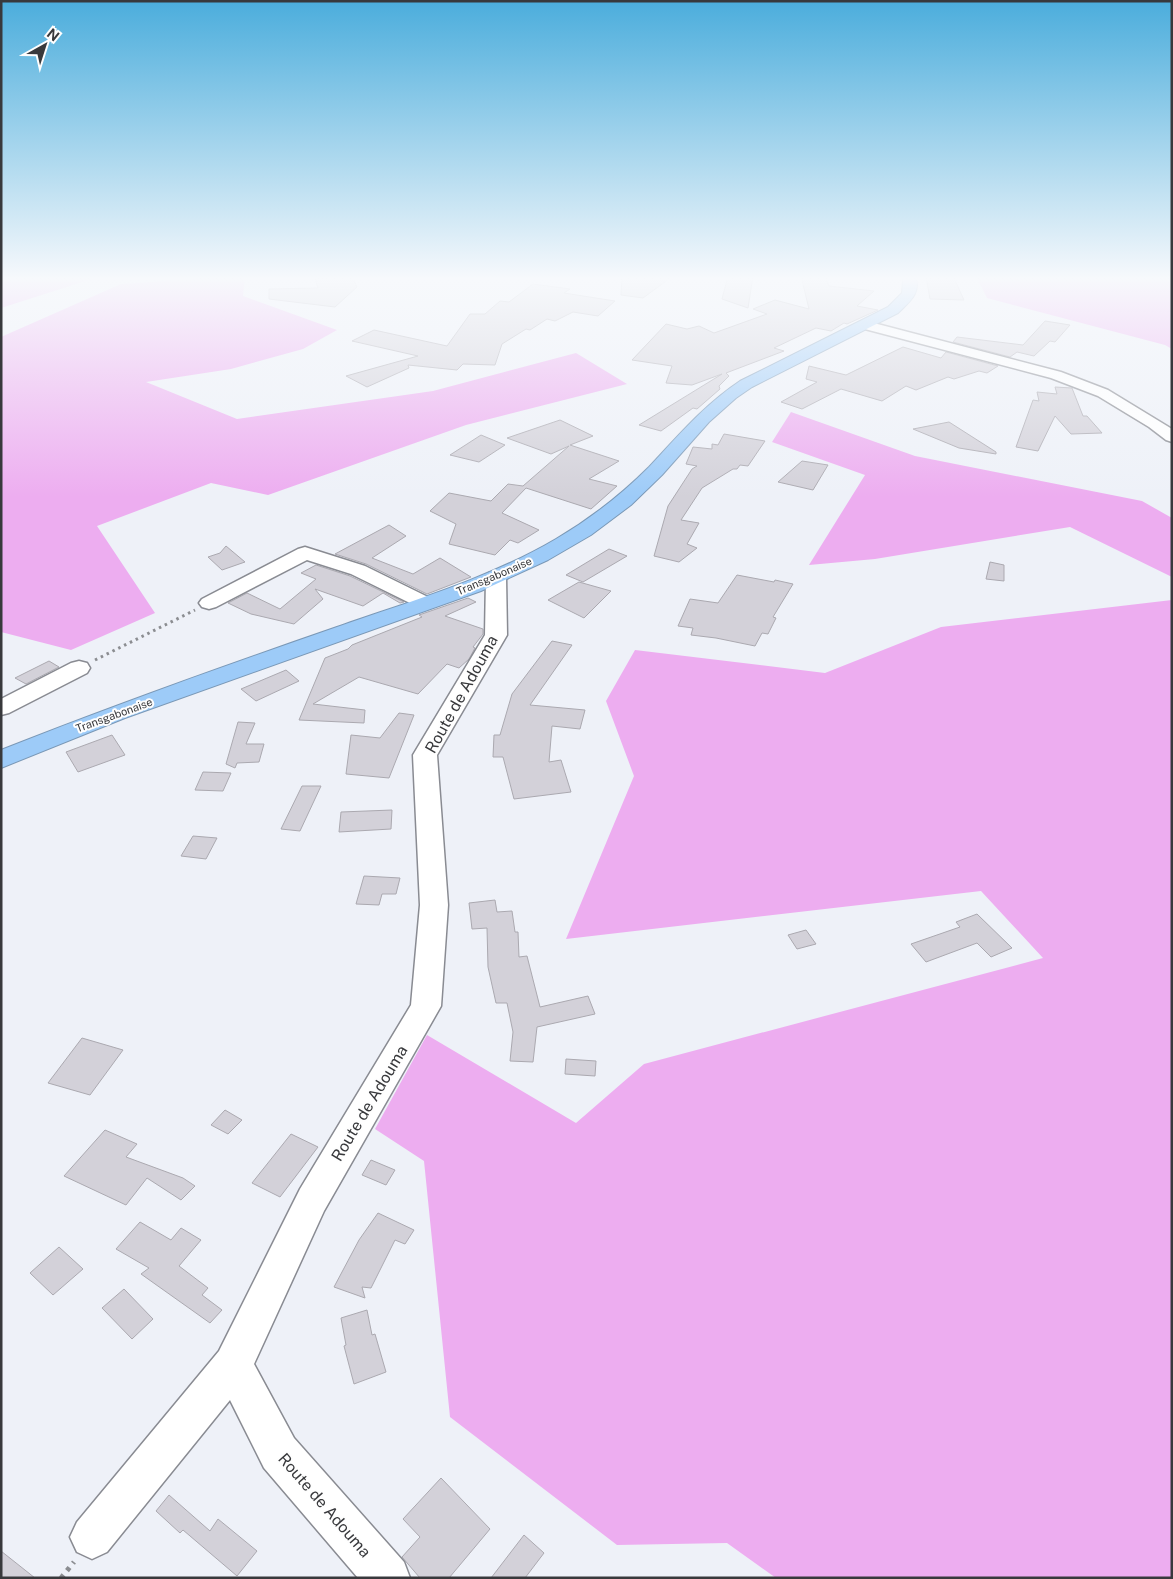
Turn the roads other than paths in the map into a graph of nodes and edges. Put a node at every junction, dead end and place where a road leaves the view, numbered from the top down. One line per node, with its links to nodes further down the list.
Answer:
1 (816, 350): 4 (highway, Transgabonaise)
2 (960, 350): 3 (street)
3 (1172, 437)
4 (496, 577): 6 (highway, Transgabonaise); 10 (street, Route de Adouma)
5 (208, 604): 6 (street)
6 (425, 604): 9 (highway, Transgabonaise)
7 (79, 668): 8 (street)
8 (1, 708)
9 (1, 760)
10 (233, 1365): 11 (street); 12 (street, Route de Adouma)
11 (92, 1537)
12 (388, 1578)

